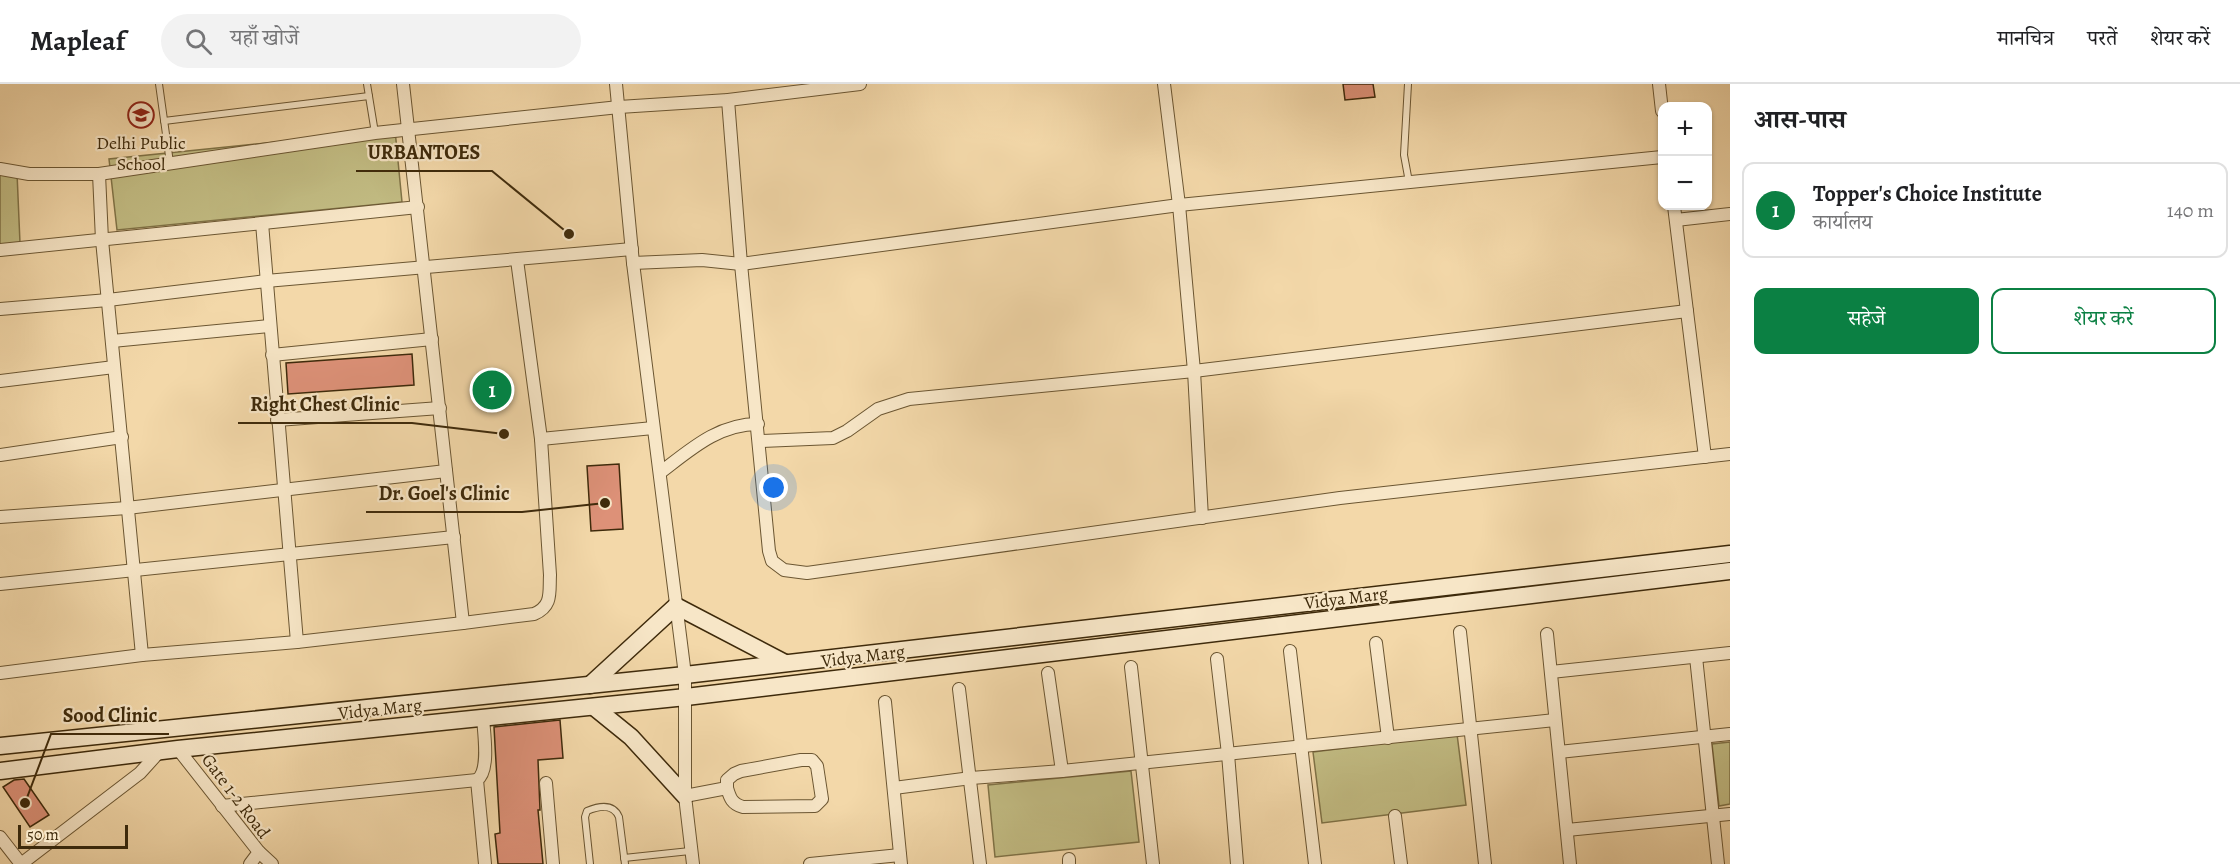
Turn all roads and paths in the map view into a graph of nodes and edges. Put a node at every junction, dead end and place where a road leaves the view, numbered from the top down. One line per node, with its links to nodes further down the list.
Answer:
1 (160, 84): 13 (lane)
2 (368, 84): 9 (lane)
3 (402, 84): 14 (street)
4 (616, 84): 12 (street)
5 (860, 84): 10 (street)
6 (1164, 84): 21 (street)
7 (1408, 84): 20 (lane)
8 (1659, 84): 11 (street)
9 (369, 96): 13 (lane); 15 (lane)
10 (728, 100): 12 (street); 32 (street)
11 (1661, 102)
12 (619, 107): 14 (street); 28 (street)
13 (164, 121): 17 (lane)
14 (408, 129): 15 (street); 22 (street)
15 (375, 133): 17 (street)
16 (1658, 158): 20 (street)
17 (170, 163): 19 (street)
18 (0, 170): 19 (street)
19 (99, 174): 27 (street)
20 (1409, 182): 21 (street)
21 (1179, 205): 32 (street); 43 (street)
22 (418, 207): 26 (street); 33 (street)
23 (1675, 210): 25 (street)
24 (1730, 214): 25 (street)
25 (1676, 220): 37 (street)
26 (262, 223): 27 (street); 34 (street)
27 (102, 240): 29 (street); 35 (street)
28 (632, 249): 30 (street); 31 (street)
29 (0, 250)
30 (517, 260): 33 (street); 50 (street)
31 (633, 263): 32 (street); 48 (street)
32 (741, 264): 47 (street)
33 (424, 269): 34 (street); 39 (street)
34 (266, 281): 35 (street); 38 (street)
35 (108, 300): 36 (street); 40 (street)
36 (0, 309)
37 (1687, 311): 43 (street); 54 (street)
38 (269, 326): 40 (street); 41 (street)
39 (432, 339): 41 (street); 45 (street)
40 (112, 340): 42 (street)
41 (272, 355): 46 (street)
42 (114, 367): 44 (street); 49 (street)
43 (1194, 371): 51 (street); 60 (street)
44 (0, 381)
45 (440, 408): 46 (street); 55 (street)
46 (277, 420): 57 (street)
47 (758, 424): 51 (street); 56 (street)
48 (653, 428): 50 (street); 56 (street)
49 (122, 438): 53 (street); 58 (street)
50 (541, 439): 68 (street)
51 (760, 441): 60 (street)
52 (1730, 454): 54 (street)
53 (0, 455)
54 (1705, 457): 60 (street)
55 (446, 471): 57 (street); 61 (street)
56 (661, 472): 67 (street)
57 (285, 489): 58 (street); 63 (street)
58 (127, 508): 59 (street); 64 (street)
59 (0, 517)
60 (1202, 518)
61 (454, 537): 63 (street); 68 (street)
62 (1730, 554): 78 (main road, Vidya Marg)
63 (290, 555): 64 (street); 71 (street)
64 (135, 570): 66 (street); 75 (street)
65 (1730, 571): 86 (main road, Vidya Marg)
66 (0, 584)
67 (676, 606): 78 (main road); 83 (street); 84 (main road)
68 (463, 623): 71 (street)
69 (1460, 632): 91 (street)
70 (1546, 634): 81 (street)
71 (297, 642): 75 (street)
72 (1376, 643): 94 (street)
73 (1290, 651): 96 (street)
74 (1730, 653): 76 (street)
75 (142, 655): 82 (street)
76 (1696, 657): 81 (street); 93 (street)
77 (1217, 659): 100 (street)
78 (785, 663): 83 (main road, Vidya Marg)
79 (1131, 667): 101 (street)
80 (1048, 672): 103 (street)
81 (1551, 672): 90 (street)
82 (0, 673)
83 (685, 675): 84 (main road, Vidya Marg); 86 (street)
84 (590, 685): 95 (main road, Vidya Marg)
85 (959, 689): 104 (street)
86 (686, 698): 88 (main road, Vidya Marg); 109 (street)
87 (885, 702): 108 (street)
88 (594, 707): 89 (main road, Vidya Marg); 109 (main road)
89 (483, 718): 97 (main road, Vidya Marg); 105 (street)
90 (1555, 720): 91 (street); 99 (street)
91 (1471, 729): 94 (street); 133 (street)
92 (1730, 734): 93 (street)
93 (1705, 737): 99 (street); 113 (street)
94 (1388, 738): 96 (street)
95 (0, 746)
96 (1302, 746): 100 (street); 131 (street)
97 (178, 749): 98 (main road, Vidya Marg); 110 (street, Gate 1-2 Road)
98 (159, 752): 102 (main road, Vidya Marg); 120 (street)
99 (1558, 752): 114 (street)
100 (1228, 754): 101 (street); 130 (street)
101 (1142, 763): 103 (street); 129 (street)
102 (0, 771)
103 (1062, 771): 104 (street)
104 (970, 778): 108 (street); 128 (street)
105 (477, 780): 110 (street); 123 (street)
106 (546, 783): 124 (street)
107 (727, 788): 107 (street); 109 (street)
108 (894, 788): 118 (street)
109 (685, 796): 116 (street)
110 (222, 806): 117 (street, Gate 1-2 Road)
111 (1730, 814): 113 (street)
112 (1395, 816): 132 (street)
113 (1712, 816): 114 (street); 135 (street)
114 (1567, 830): 134 (street)
115 (0, 837): 120 (street)
116 (690, 851): 119 (lane); 126 (street)
117 (259, 852): 121 (street, Gate 1-2 Road); 122 (street)
118 (901, 860): 127 (street)
119 (624, 861): 125 (lane)
120 (21, 864)
121 (250, 864)
122 (272, 864)
123 (481, 864)
124 (553, 864)
125 (590, 864)
126 (693, 864)
127 (810, 864)
128 (980, 864)
129 (1153, 864)
130 (1237, 864)
131 (1315, 864)
132 (1401, 864)
133 (1485, 864)
134 (1570, 864)
135 (1718, 864)

